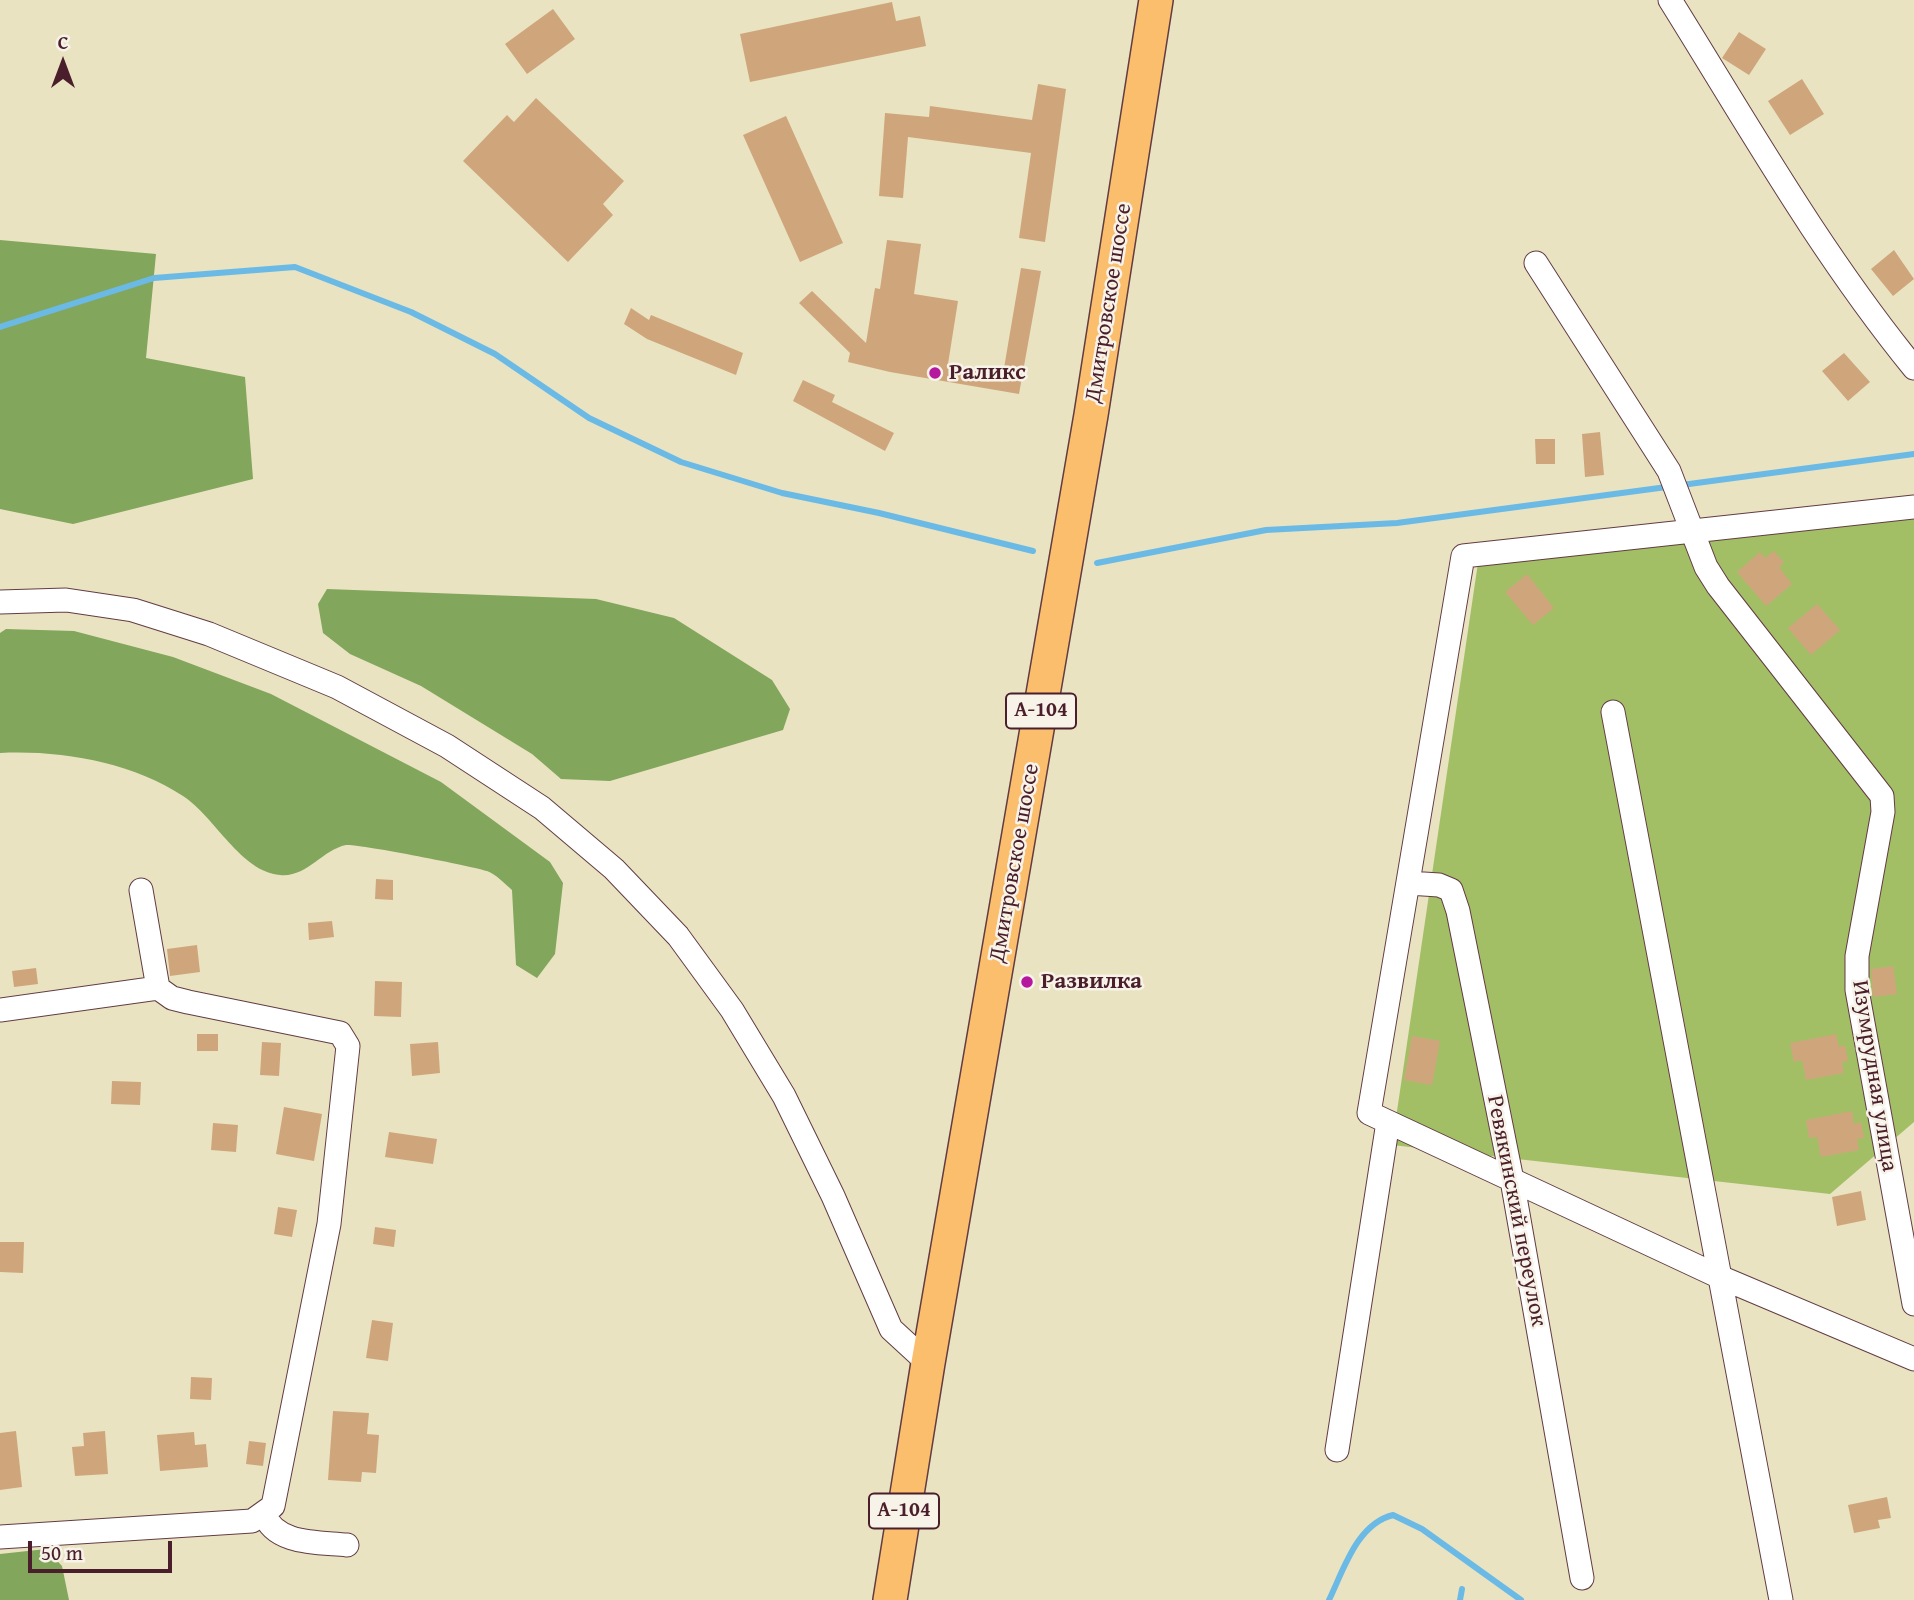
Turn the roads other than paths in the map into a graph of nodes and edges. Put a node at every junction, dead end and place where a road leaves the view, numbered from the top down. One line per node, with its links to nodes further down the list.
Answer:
1 (1156, 0): 18 (highway, Дмитровское шоссе / А-104)
2 (1670, 0): 4 (street)
3 (1536, 263): 6 (street, Изумрудная улица)
4 (1914, 368)
5 (1914, 507): 6 (street)
6 (1694, 532): 9 (street); 16 (street, Изумрудная улица)
7 (0, 602): 18 (street)
8 (1614, 712): 15 (street)
9 (1408, 883): 13 (street); 14 (street, Ревякинский переулок)
10 (141, 890): 11 (street)
11 (158, 988): 12 (street); 20 (street)
12 (0, 1010)
13 (1379, 1118): 14 (street); 19 (street)
14 (1512, 1180): 15 (street); 23 (street, Ревякинский переулок)
15 (1720, 1277): 17 (street); 25 (street)
16 (1914, 1304)
17 (1914, 1359)
18 (928, 1363): 24 (highway, Дмитровское шоссе / А-104)
19 (1337, 1450)
20 (264, 1513): 21 (street); 22 (street)
21 (0, 1537)
22 (347, 1545)
23 (1582, 1578)
24 (890, 1600)
25 (1781, 1600)

